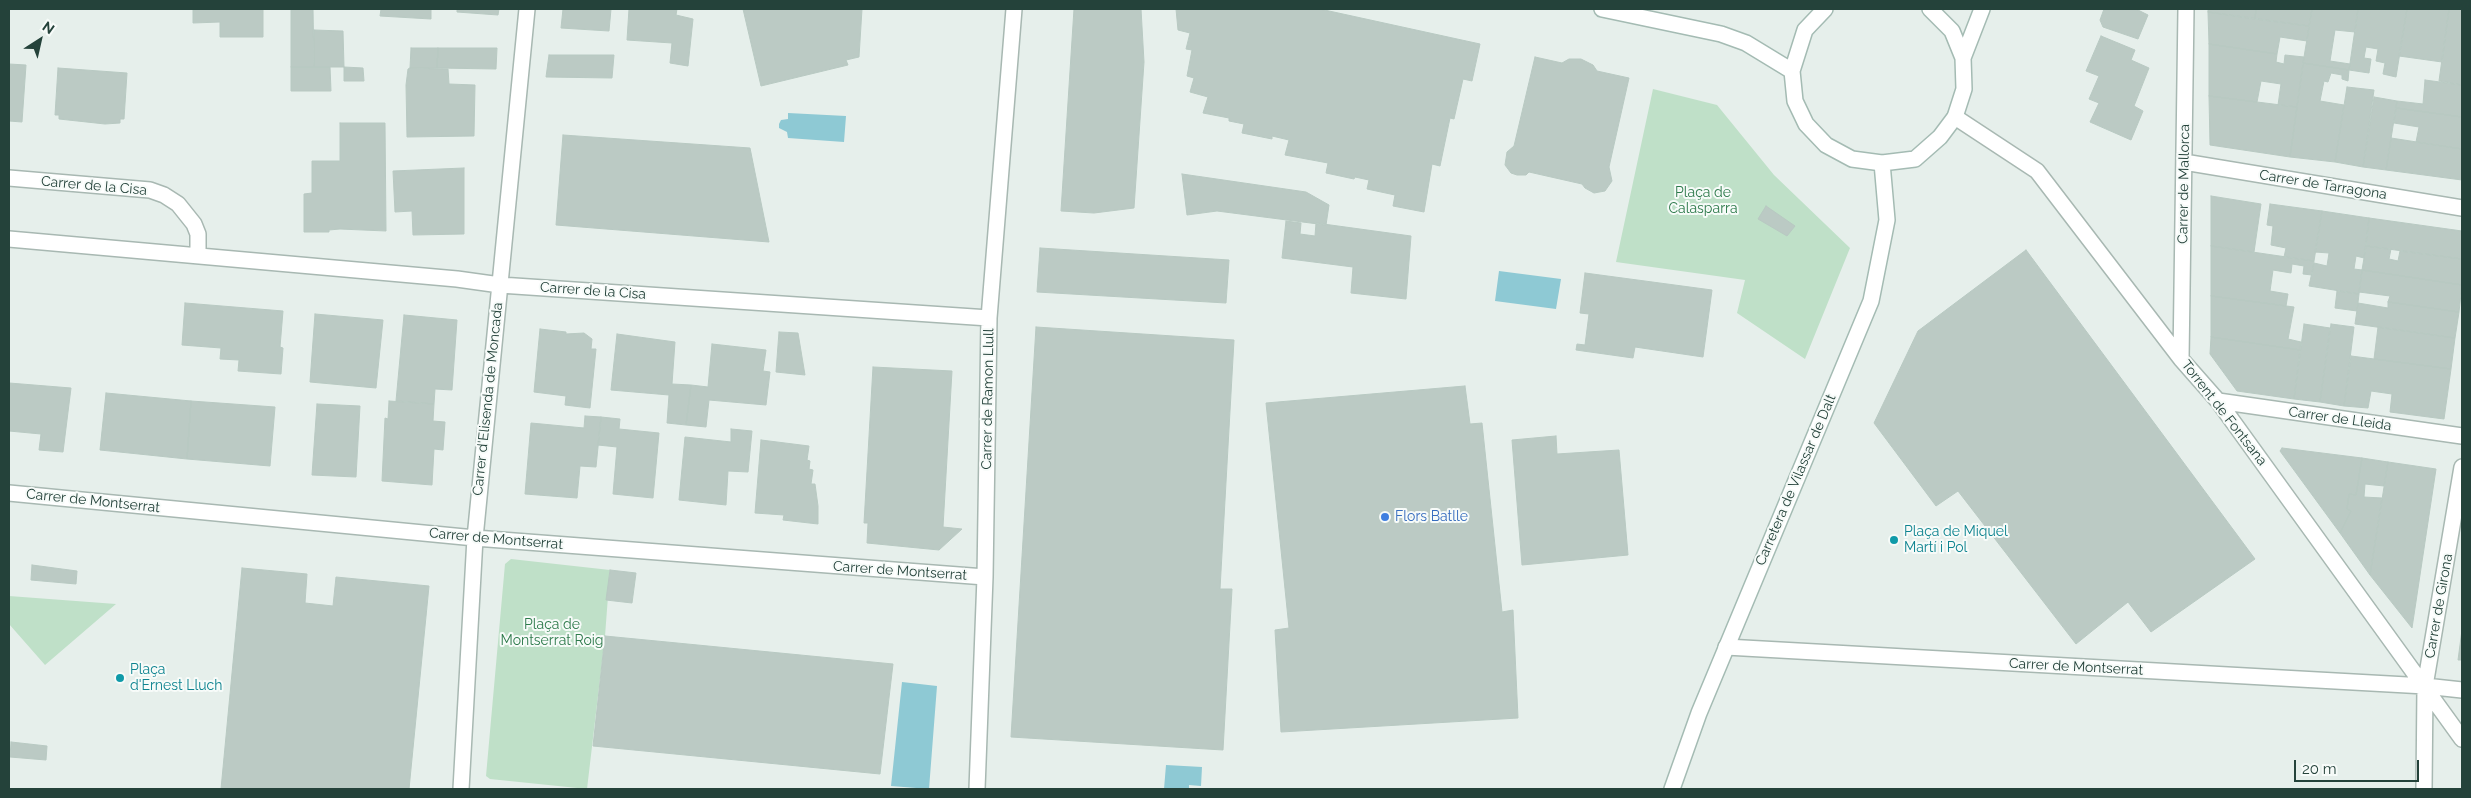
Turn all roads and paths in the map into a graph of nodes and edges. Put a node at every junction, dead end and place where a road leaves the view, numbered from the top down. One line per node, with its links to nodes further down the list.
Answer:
1 (527, 9): 17 (street, Carrer d'Elisenda de Moncada)
2 (1014, 9): 18 (street, Carrer de Ramon Llull)
3 (1602, 9): 9 (street)
4 (1825, 9): 9 (street)
5 (1931, 9): 8 (street)
6 (1982, 9): 8 (street)
7 (2186, 9): 11 (street, Carrer de Mallorca)
8 (1963, 58): 10 (street)
9 (1792, 72): 12 (street)
10 (1955, 117): 12 (street); 19 (street, Torrent de Fontsana)
11 (2184, 162): 14 (street, Carrer de Tarragona); 19 (street, Carrer de Mallorca)
12 (1882, 163): 26 (street, Carretera de Vilassar de Dalt)
13 (9, 178): 16 (street, Carrer de la Cisa)
14 (2462, 208)
15 (9, 239): 16 (street, Carrer de la Cisa)
16 (198, 256): 17 (street, Carrer de la Cisa)
17 (500, 285): 18 (street, Carrer de la Cisa); 24 (street, Carrer d'Elisenda de Moncada)
18 (989, 318): 25 (street, Carrer de Ramon Llull)
19 (2181, 358): 20 (street, Torrent de Fontsana)
20 (2218, 401): 21 (street, Carrer de Lleida); 27 (street, Torrent de Fontsana)
21 (2462, 436)
22 (2462, 467): 27 (street, Carrer de Girona)
23 (9, 493): 24 (street, Carrer de Montserrat)
24 (475, 538): 25 (street, Carrer de Montserrat); 30 (street, Carrer d'Elisenda de Moncada)
25 (985, 577): 31 (street, Carrer de Ramon Llull)
26 (1726, 647): 27 (street, Carrer de Montserrat); 32 (street, Carretera de Vilassar de Dalt)
27 (2425, 686): 28 (street, Carrer de Montserrat); 29 (street, Torrent de Fontsana); 33 (street, Carrer de Girona)
28 (2462, 690)
29 (2462, 739)
30 (461, 789)
31 (977, 789)
32 (1672, 789)
33 (2424, 789)

